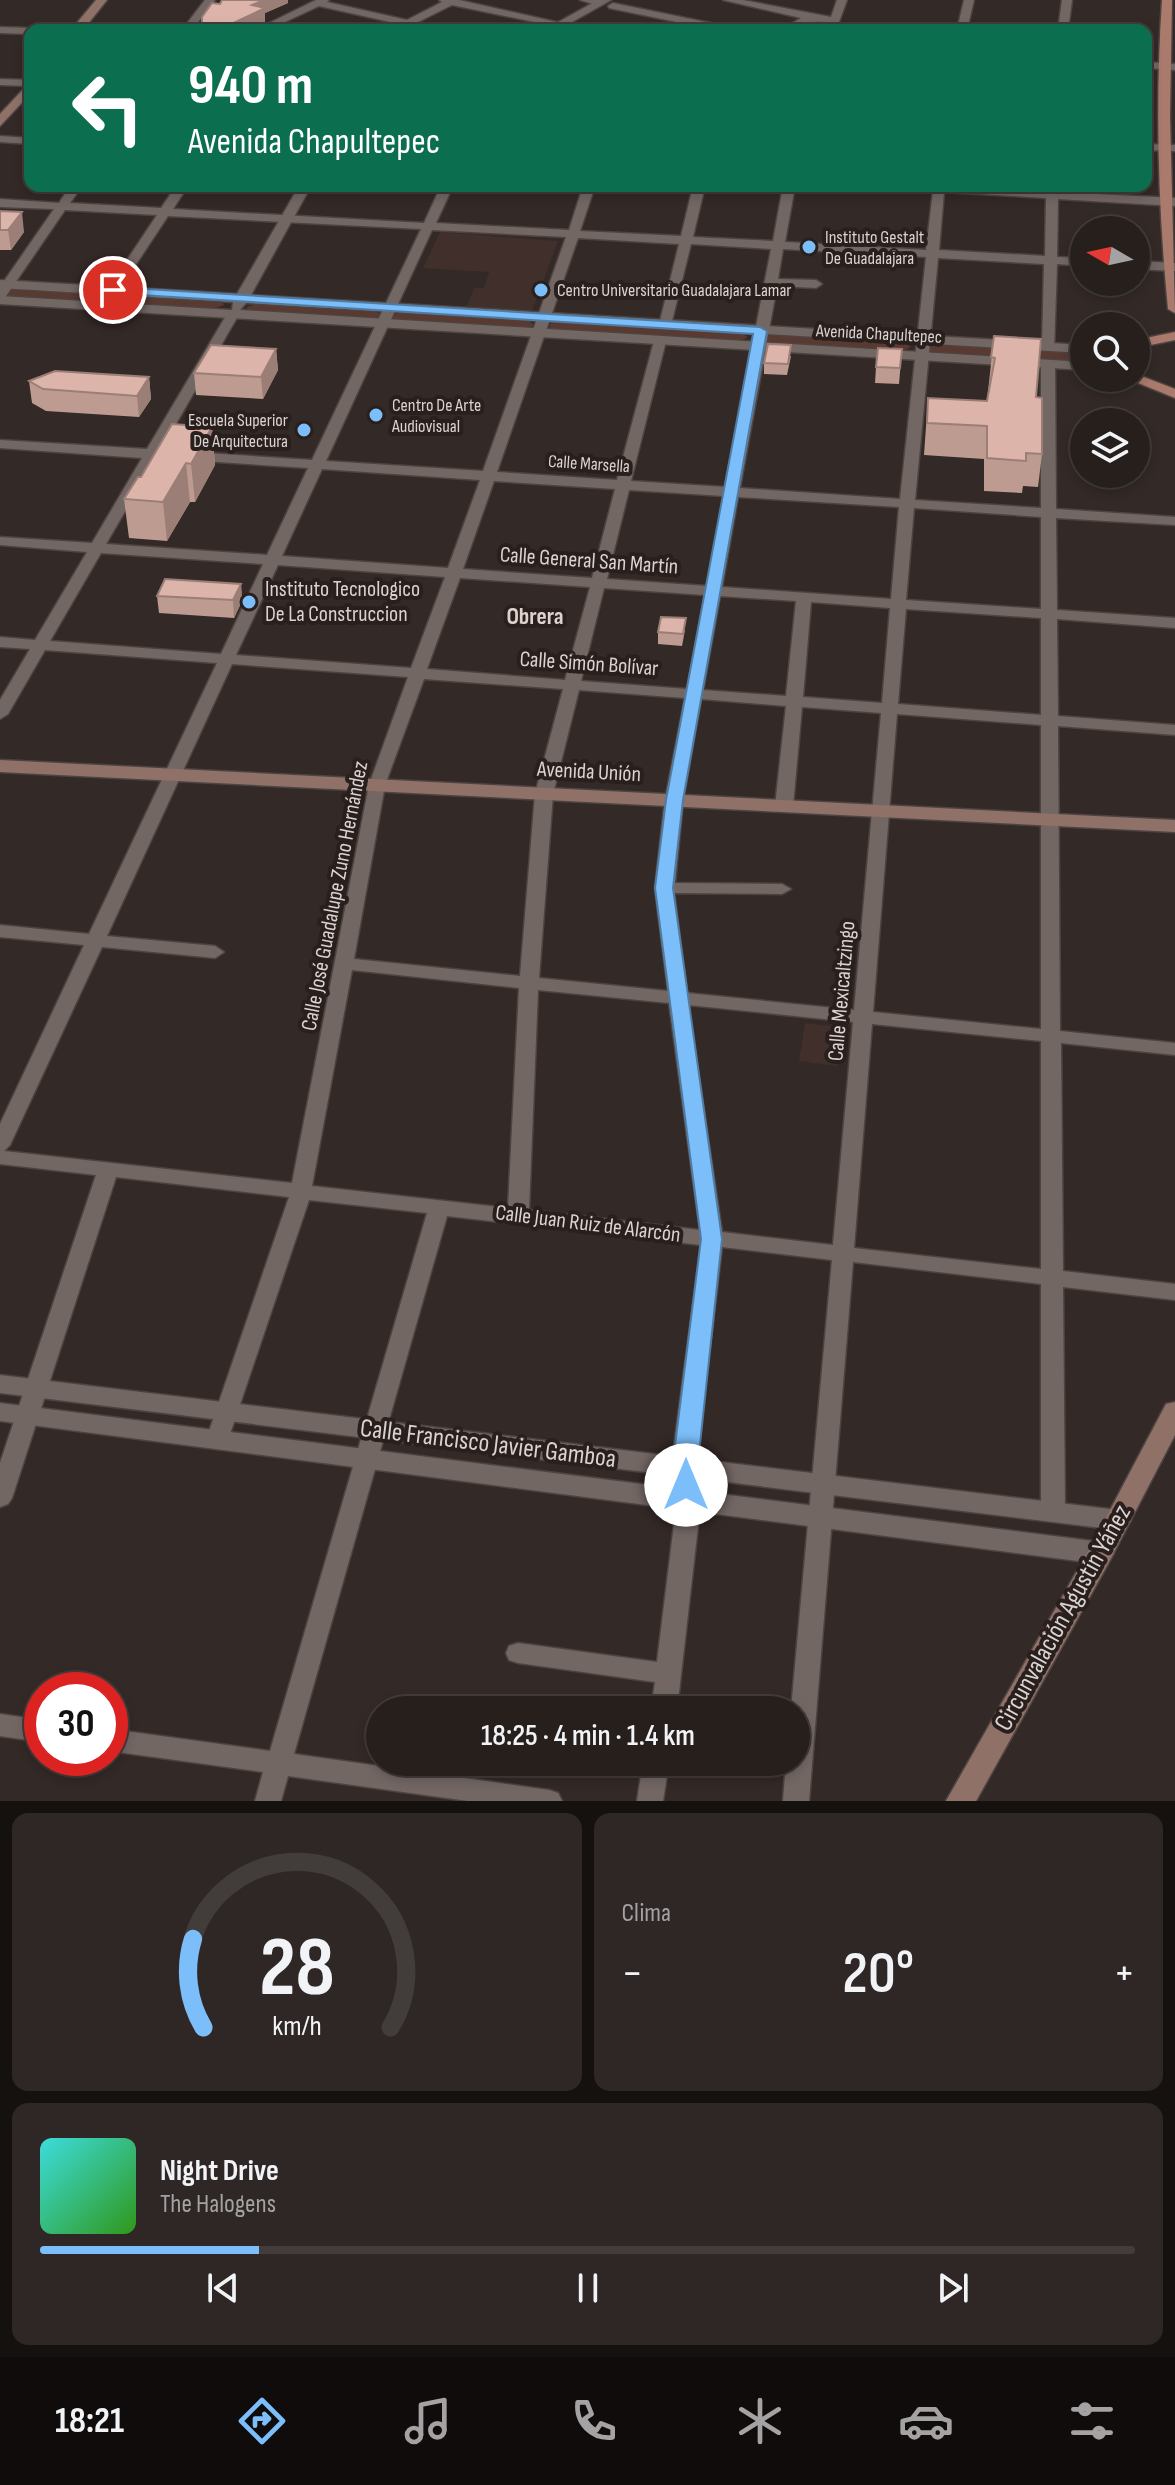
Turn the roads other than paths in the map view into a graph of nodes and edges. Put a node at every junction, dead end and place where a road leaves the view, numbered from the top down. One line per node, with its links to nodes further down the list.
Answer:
1 (102, 0): 13 (main road)
2 (210, 0): 14 (street)
3 (585, 0): 11 (street)
4 (728, 0): 12 (street)
5 (842, 0): 23 (street)
6 (969, 0): 24 (street)
7 (1067, 0): 25 (street)
8 (1167, 0): 28 (main road)
9 (455, 1): 17 (street); 18 (street)
10 (321, 2): 15 (street); 16 (street)
11 (611, 2): 19 (street); 20 (street)
12 (810, 17): 21 (street); 22 (street)
13 (82, 24)
14 (192, 24)
15 (274, 24)
16 (403, 24)
17 (414, 24)
18 (547, 24)
19 (570, 24)
20 (704, 24)
21 (797, 24)
22 (827, 24)
23 (833, 24)
24 (963, 24)
25 (1064, 24)
26 (0, 30): 27 (street)
27 (24, 31)
28 (1169, 67): 35 (main road)
29 (0, 82): 30 (street)
30 (24, 84)
31 (24, 92): 32 (main road)
32 (0, 122)
33 (0, 139): 34 (street)
34 (24, 141)
35 (1170, 148): 46 (main road)
36 (72, 192): 48 (street)
37 (178, 192): 49 (street)
38 (302, 192): 50 (street)
39 (444, 192): 51 (street)
40 (587, 192): 52 (street, Calle José Guadalupe Zuno Hernández)
41 (698, 192): 53 (street)
42 (788, 192): 54 (street)
43 (939, 192): 55 (street, Calle Mexicaltzingo)
44 (1052, 192): 56 (street)
45 (1072, 192): 46 (street)
46 (1171, 202): 59 (main road)
47 (0, 203): 48 (street)
48 (62, 206): 49 (street); 63 (street)
49 (164, 212): 50 (street); 62 (street)
50 (287, 218): 51 (street); 64 (street)
51 (429, 226): 52 (street); 67 (street)
52 (573, 234): 53 (street); 68 (street, Calle José Guadalupe Zuno Hernández)
53 (686, 240): 54 (street); 69 (street)
54 (777, 245): 55 (street); 60 (street)
55 (933, 254): 56 (street); 74 (street, Calle Mexicaltzingo)
56 (1050, 260): 57 (street); 76 (street)
57 (1070, 261)
58 (1150, 266): 59 (street)
59 (1173, 267): 65 (main road)
60 (770, 282): 61 (street); 71 (street)
61 (816, 284)
62 (113, 290): 63 (street, Avenida Chapultepec); 64 (street, Avenida Chapultepec)
63 (2, 291): 66 (street, Avenida Chapultepec)
64 (242, 299): 66 (street); 67 (street, Avenida Chapultepec)
65 (1175, 309)
66 (233, 314): 67 (street, Avenida Chapultepec); 81 (street)
67 (388, 316): 68 (street, Avenida Chapultepec); 82 (street)
68 (543, 325): 69 (street, Avenida Chapultepec); 72 (street, Avenida Chapultepec); 83 (street, Calle José Guadalupe Zuno Hernández)
69 (665, 325): 71 (street, Avenida Chapultepec)
70 (1175, 336): 73 (main road)
71 (759, 339): 72 (street, Avenida Chapultepec); 74 (street, Avenida Chapultepec); 85 (street)
72 (660, 341): 84 (street)
73 (1150, 341)
74 (921, 348): 76 (street, Avenida Chapultepec); 86 (street, Calle Mexicaltzingo)
75 (1070, 352): 76 (street, Avenida Chapultepec)
76 (1048, 356): 77 (street, Avenida Chapultepec); 87 (street)
77 (1070, 362)
78 (1150, 384): 79 (main road)
79 (1175, 394)
80 (0, 444): 81 (street, Calle Marsella)
81 (151, 454): 82 (street, Calle Marsella); 90 (street)
82 (319, 465): 83 (street, Calle Marsella); 91 (street)
83 (489, 476): 84 (street, Calle Marsella); 92 (street, Calle José Guadalupe Zuno Hernández)
84 (624, 485): 85 (street, Calle Marsella); 93 (street)
85 (730, 492): 86 (street, Calle Marsella); 94 (street)
86 (907, 503): 87 (street, Calle Marsella); 96 (street, Calle Mexicaltzingo)
87 (1049, 513): 88 (street, Calle Marsella); 97 (street)
88 (1175, 521)
89 (0, 541): 90 (street, Calle General San Martín)
90 (96, 548): 91 (street, Calle General San Martín); 100 (street)
91 (274, 560): 92 (street, Calle General San Martín); 101 (street)
92 (454, 574): 93 (street, Calle General San Martín); 102 (street, Calle José Guadalupe Zuno Hernández)
93 (598, 584): 94 (street, Calle General San Martín); 103 (street)
94 (712, 591): 95 (street, Calle General San Martín); 104 (street)
95 (804, 598): 96 (street, Calle General San Martín); 105 (street)
96 (899, 604): 97 (street, Calle General San Martín); 106 (street, Calle Mexicaltzingo)
97 (1050, 615): 98 (street, Calle General San Martín); 108 (street)
98 (1175, 623)
99 (0, 642): 100 (street, Calle Simón Bolívar)
100 (40, 645): 101 (street, Calle Simón Bolívar); 107 (street)
101 (228, 659): 102 (street, Calle Simón Bolívar); 111 (street)
102 (417, 674): 103 (street, Calle Simón Bolívar); 112 (street, Calle José Guadalupe Zuno Hernández)
103 (572, 685): 104 (street, Calle Simón Bolívar); 113 (street)
104 (694, 694): 105 (street, Calle Simón Bolívar); 114 (street)
105 (794, 702): 106 (street, Calle Simón Bolívar); 115 (street)
106 (891, 709): 108 (street, Calle Simón Bolívar); 116 (street, Calle Mexicaltzingo)
107 (0, 714)
108 (1050, 720): 109 (street, Calle Simón Bolívar); 117 (street)
109 (1175, 730)
110 (0, 766): 111 (main road, Avenida Unión)
111 (173, 775): 112 (main road, Avenida Unión); 122 (street)
112 (377, 785): 113 (main road, Avenida Unión); 124 (street, Calle José Guadalupe Zuno Hernández)
113 (544, 794): 114 (main road, Avenida Unión); 125 (street)
114 (674, 800): 115 (main road, Avenida Unión); 119 (street)
115 (784, 806): 116 (main road, Avenida Unión)
116 (882, 811): 117 (main road, Avenida Unión); 127 (street, Calle Mexicaltzingo)
117 (1050, 820): 118 (main road, Avenida Unión); 128 (street)
118 (1175, 826)
119 (664, 888): 120 (street); 126 (street)
120 (782, 889)
121 (0, 931): 122 (street)
122 (96, 940): 123 (street); 130 (street)
123 (215, 952)
124 (345, 964): 125 (street); 133 (street, Calle José Guadalupe Zuno Hernández)
125 (529, 983): 126 (street); 135 (street)
126 (677, 998): 127 (street); 136 (street)
127 (864, 1017): 128 (street); 137 (street, Calle Mexicaltzingo)
128 (1051, 1036): 129 (street); 138 (street)
129 (1175, 1049)
130 (0, 1145)
131 (0, 1157): 132 (street, Calle Juan Ruiz de Alarcón)
132 (108, 1169): 133 (street, Calle Juan Ruiz de Alarcón); 141 (street)
133 (301, 1192): 134 (street, Calle Juan Ruiz de Alarcón); 144 (street, Calle José Guadalupe Zuno Hernández)
134 (439, 1207): 135 (street, Calle Juan Ruiz de Alarcón); 146 (street)
135 (518, 1216): 136 (street, Calle Juan Ruiz de Alarcón)
136 (712, 1239): 137 (street, Calle Juan Ruiz de Alarcón); 150 (street)
137 (844, 1254): 138 (street, Calle Juan Ruiz de Alarcón); 151 (street, Calle Mexicaltzingo)
138 (1052, 1278): 139 (street, Calle Juan Ruiz de Alarcón); 154 (street)
139 (1175, 1292)
140 (0, 1384): 141 (street, Calle Francisco Javier Gamboa)
141 (36, 1388): 144 (street, Calle Francisco Javier Gamboa); 145 (street)
142 (1175, 1411): 147 (main road, Circunvalación Agustín Yáñez)
143 (0, 1412): 145 (street, Calle Francisco Javier Gamboa)
144 (226, 1412): 146 (street, Calle Francisco Javier Gamboa); 148 (street, Calle José Guadalupe Zuno Hernández)
145 (27, 1416): 148 (street, Calle Francisco Javier Gamboa); 152 (street)
146 (375, 1430): 149 (street); 150 (street, Calle Francisco Javier Gamboa)
147 (1170, 1430): 156 (main road, Circunvalación Agustín Yáñez)
148 (217, 1440): 149 (street, Calle Francisco Javier Gamboa)
149 (367, 1459): 153 (street, Calle Francisco Javier Gamboa); 164 (street)
150 (683, 1469): 151 (street, Calle Francisco Javier Gamboa); 153 (street)
151 (824, 1483): 154 (street, Calle Francisco Javier Gamboa); 155 (street, Calle Mexicaltzingo)
152 (0, 1498)
153 (689, 1500): 155 (street, Calle Francisco Javier Gamboa); 159 (street)
154 (1053, 1512): 156 (street, Calle Francisco Javier Gamboa)
155 (821, 1517): 157 (street, Calle Francisco Javier Gamboa); 169 (street, Calle Mexicaltzingo)
156 (1118, 1520): 157 (main road, Circunvalación Agustín Yáñez)
157 (1101, 1553): 170 (main road, Circunvalación Agustín Yáñez)
158 (518, 1653): 159 (street)
159 (670, 1674): 160 (street)
160 (666, 1696)
161 (0, 1725): 162 (street)
162 (24, 1728)
163 (128, 1743): 164 (street)
164 (279, 1764): 166 (street); 167 (street)
165 (654, 1776): 168 (street)
166 (268, 1801)
167 (549, 1801)
168 (650, 1801)
169 (796, 1801)
170 (961, 1801)

